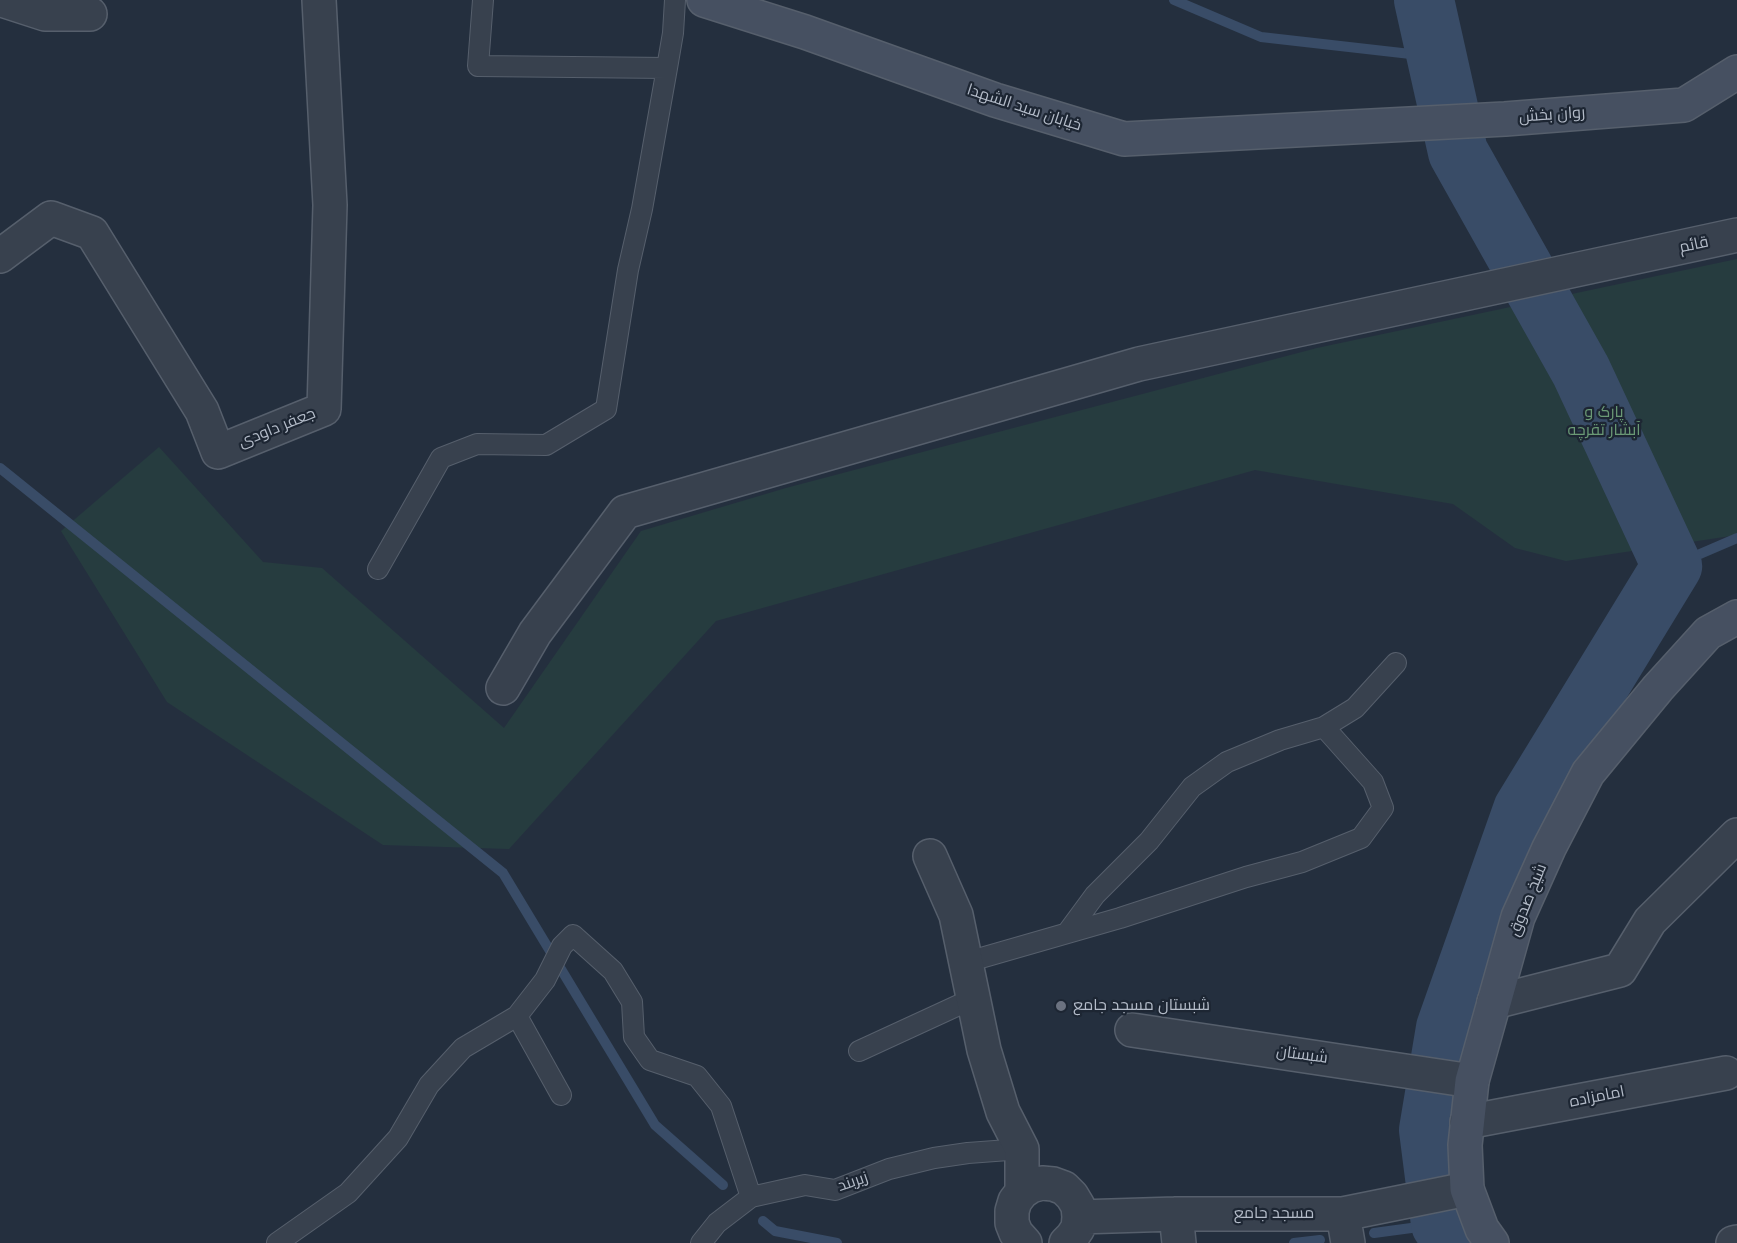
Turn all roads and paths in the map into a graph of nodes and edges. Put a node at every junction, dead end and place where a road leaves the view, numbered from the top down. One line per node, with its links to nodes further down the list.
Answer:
1 (2, 0): 6 (street)
2 (319, 0): 11 (street, جعفر داودی)
3 (483, 0): 7 (lane)
4 (675, 0): 7 (lane)
5 (704, 0): 9 (street, خیابان سید الشهدا)
6 (90, 14)
7 (667, 68): 12 (lane)
8 (1737, 72): 9 (street, روان بخش)
9 (1357, 127)
10 (1737, 235): 15 (street, قائم)
11 (0, 256)
12 (378, 569)
13 (1737, 617): 22 (street, شیخ صدوق)
14 (1396, 663): 16 (lane)
15 (503, 688)
16 (1324, 727): 19 (lane); 19 (lane)
17 (1737, 835): 22 (street)
18 (930, 856): 20 (street)
19 (1066, 933): 20 (lane)
20 (967, 963): 21 (street)
21 (974, 998): 25 (lane); 30 (street)
22 (1494, 1002): 27 (street, شیخ صدوق)
23 (517, 1016): 28 (lane); 33 (lane); 37 (lane)
24 (1132, 1030): 27 (street, شبستان)
25 (859, 1051)
26 (1726, 1073): 29 (street, امامزاده)
27 (1472, 1081): 29 (street, شیخ صدوق)
28 (561, 1095)
29 (1467, 1122): 31 (street, شیخ صدوق)
30 (1022, 1149): 32 (street); 33 (lane, زیربند)
31 (1466, 1190): 34 (street, مسجد جامع); 40 (street, شیخ صدوق)
32 (1022, 1192): 36 (street); 39 (street)
33 (751, 1197): 38 (lane, زیربند)
34 (1346, 1224): 35 (street, مسجد جامع)
35 (1177, 1228): 36 (street, مسجد جامع)
36 (1073, 1230)
37 (277, 1243)
38 (701, 1243)
39 (1025, 1243)
40 (1492, 1243)

